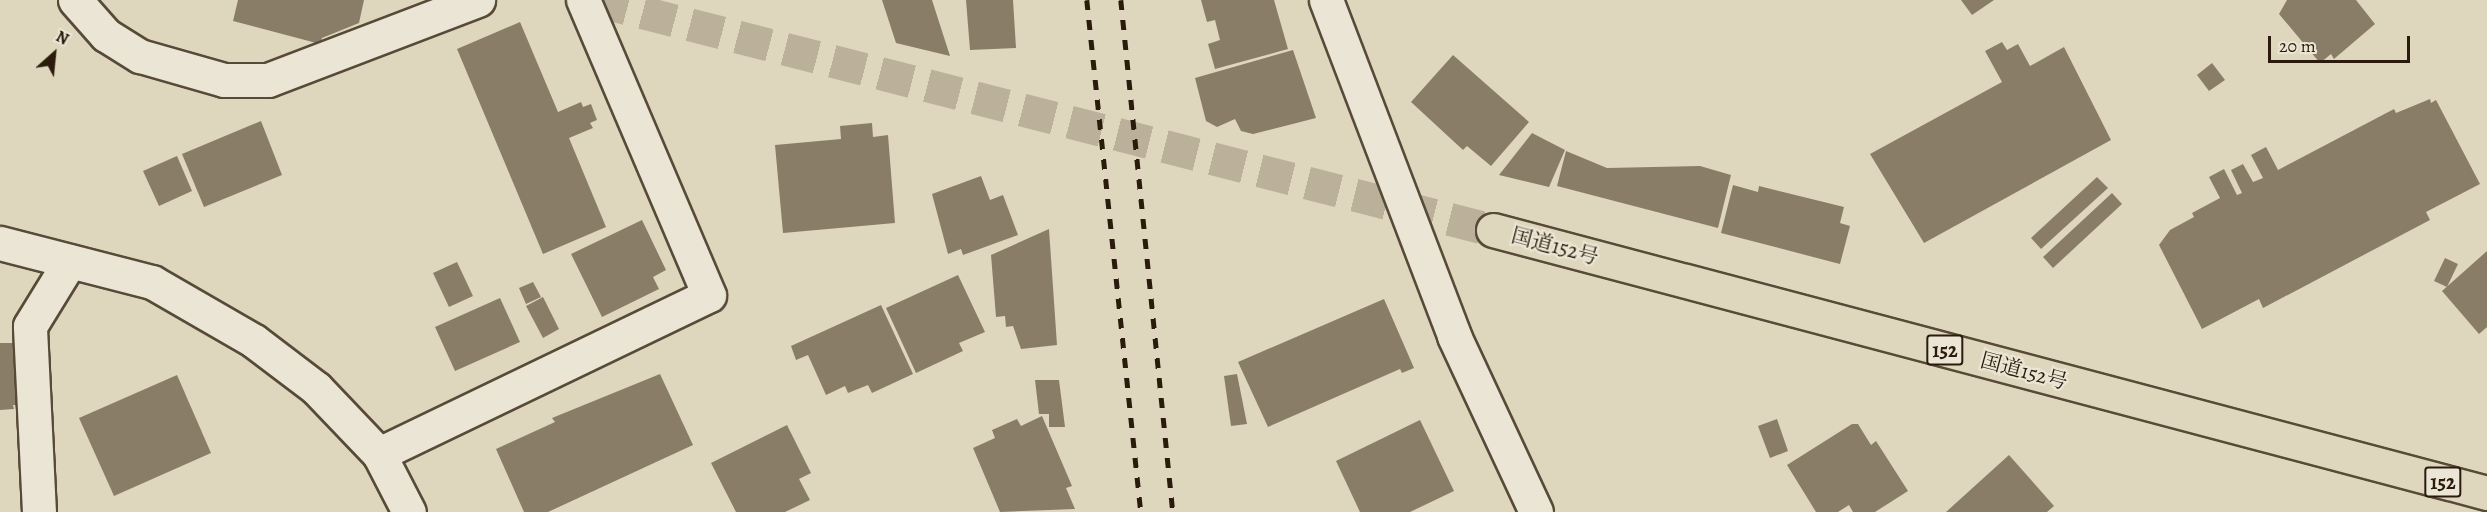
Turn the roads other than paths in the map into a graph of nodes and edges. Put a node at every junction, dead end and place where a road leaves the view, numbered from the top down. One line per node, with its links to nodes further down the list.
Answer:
1 (75, 0): 2 (street)
2 (478, 0)
3 (583, 0): 8 (street)
4 (1326, 0): 12 (street)
5 (1493, 230): 9 (highway, 国道152号 / 152)
6 (0, 243): 7 (street)
7 (70, 261): 8 (street); 10 (street)
8 (379, 454): 11 (street)
9 (2487, 492)
10 (39, 512)
11 (409, 512)
12 (1536, 512)

